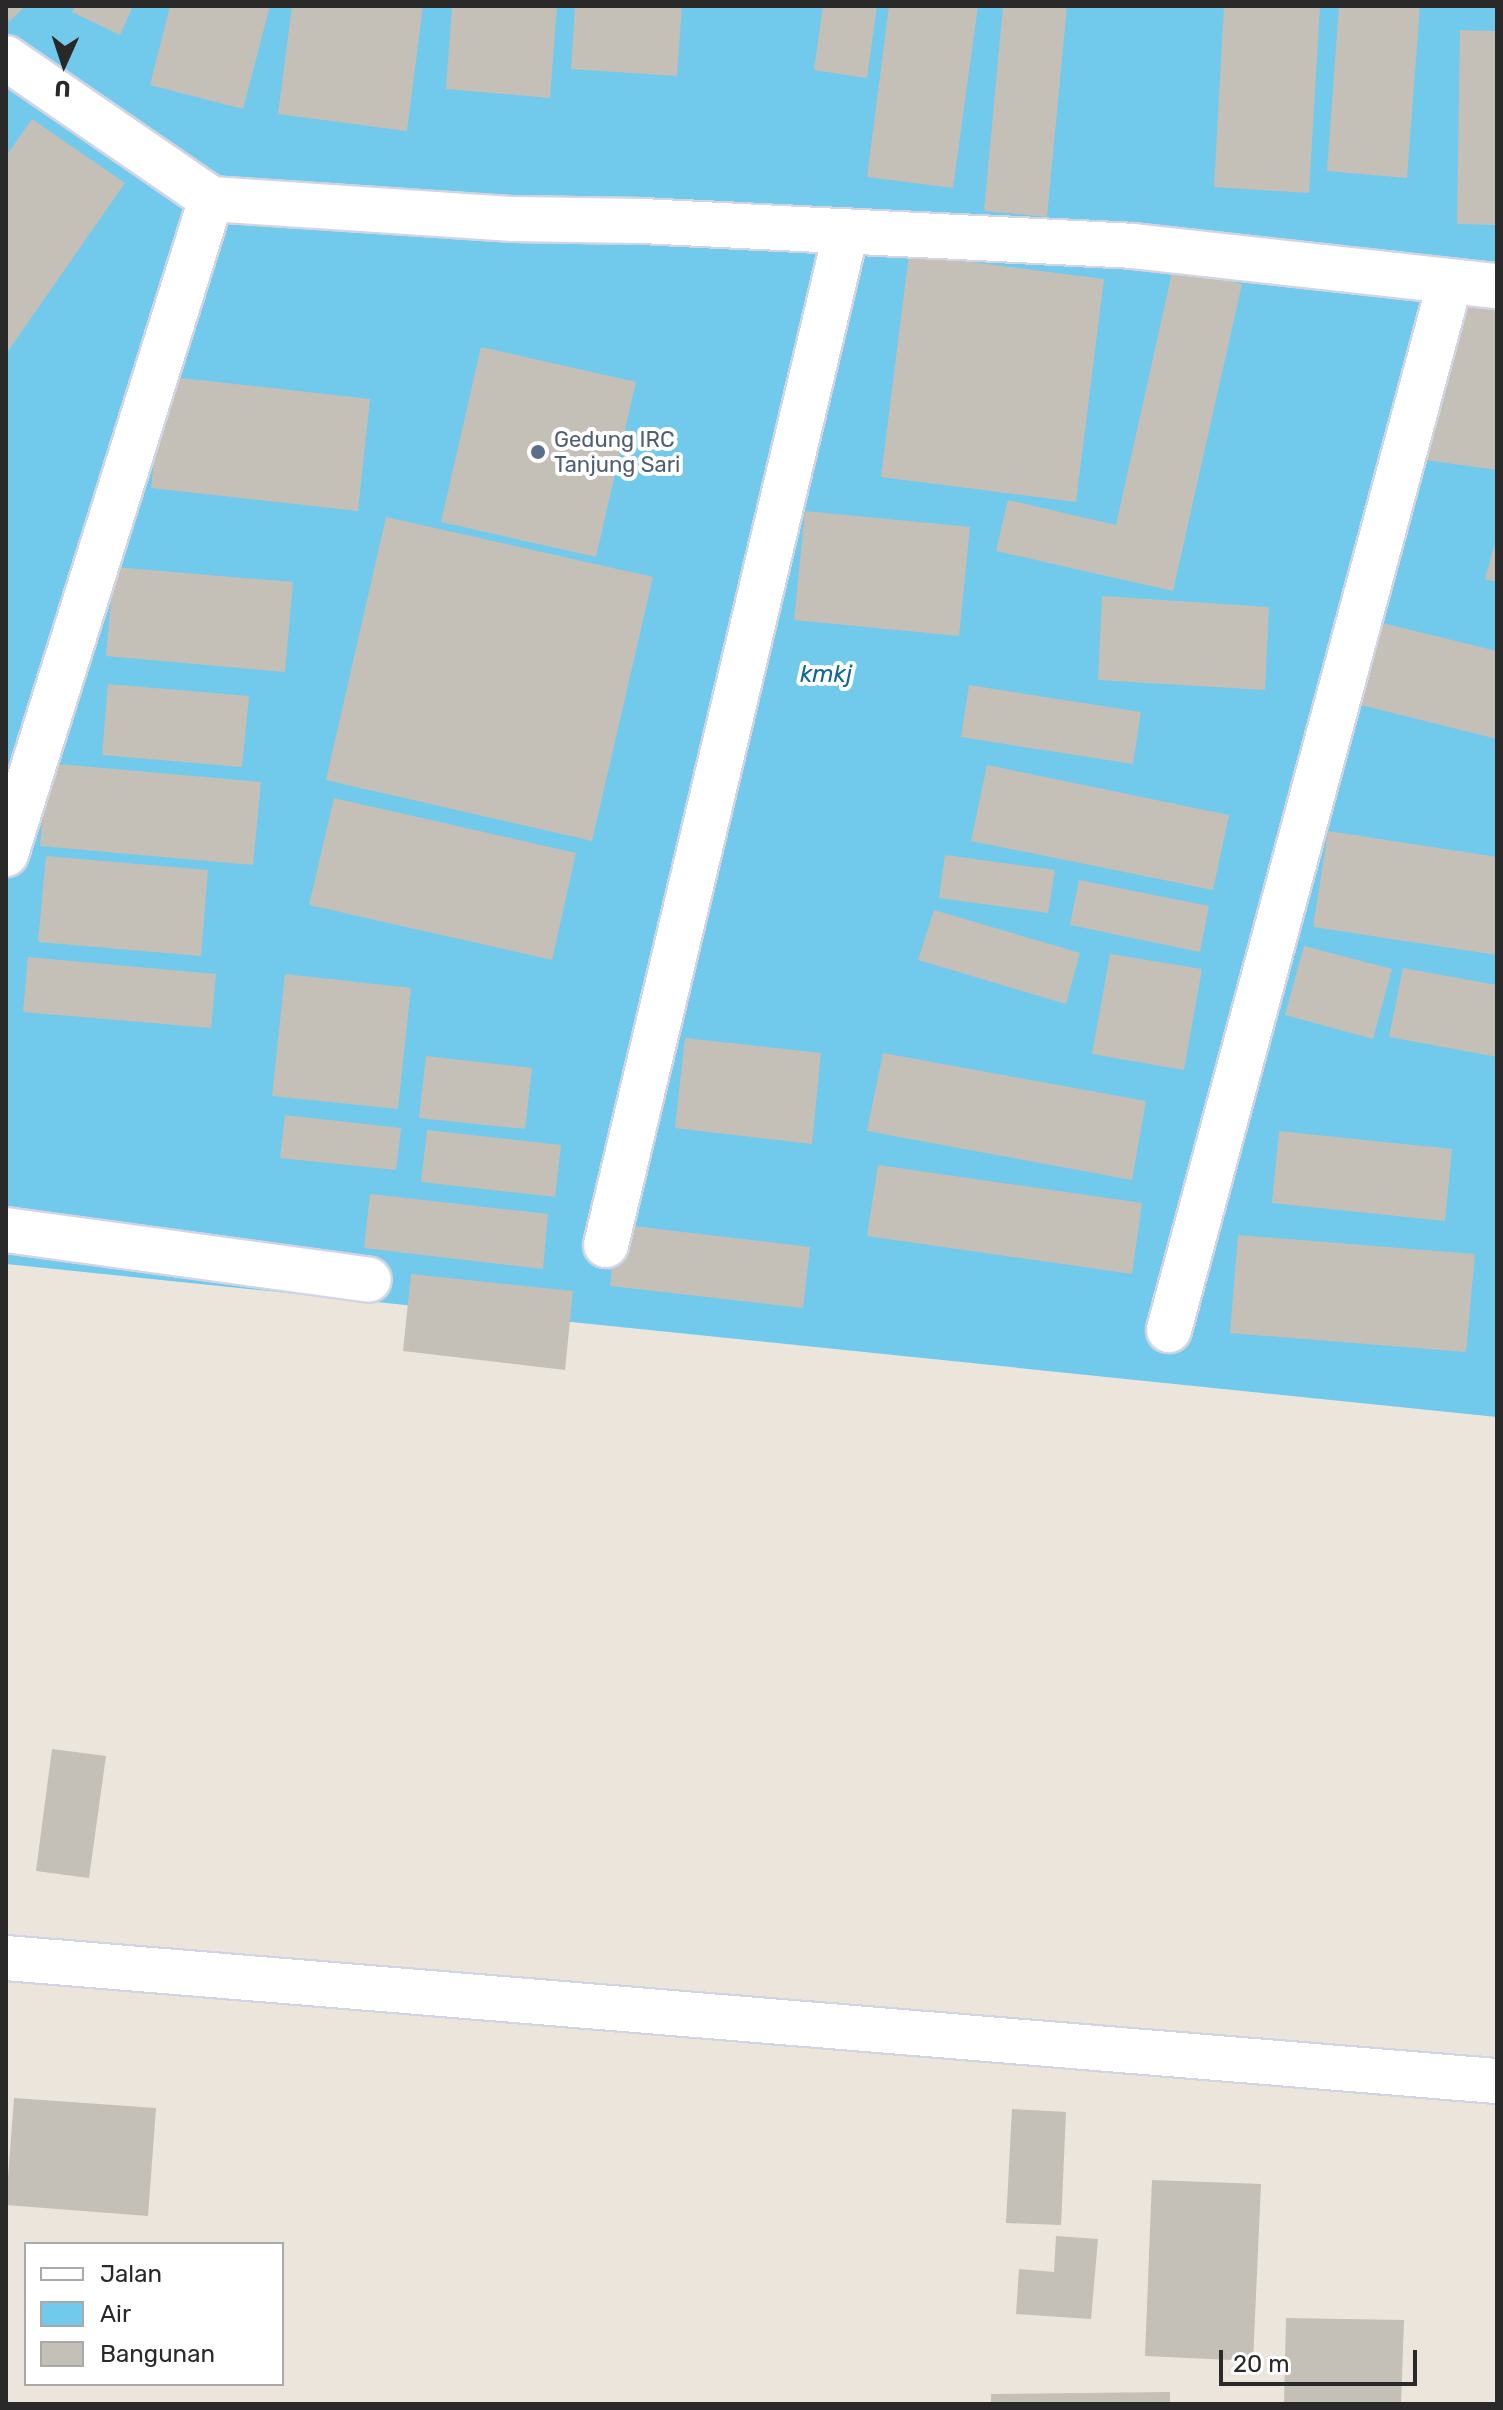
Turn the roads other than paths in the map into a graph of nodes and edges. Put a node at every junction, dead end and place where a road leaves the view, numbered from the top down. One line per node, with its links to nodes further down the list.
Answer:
1 (6, 58): 2 (street)
2 (211, 199): 3 (street); 6 (street)
3 (846, 231): 4 (street); 8 (street)
4 (1450, 282): 5 (street); 10 (street)
5 (1497, 286)
6 (6, 854)
7 (6, 1230): 9 (street)
8 (606, 1245)
9 (369, 1280)
10 (1169, 1330)
11 (6, 1958): 12 (street)
12 (1497, 2081)

